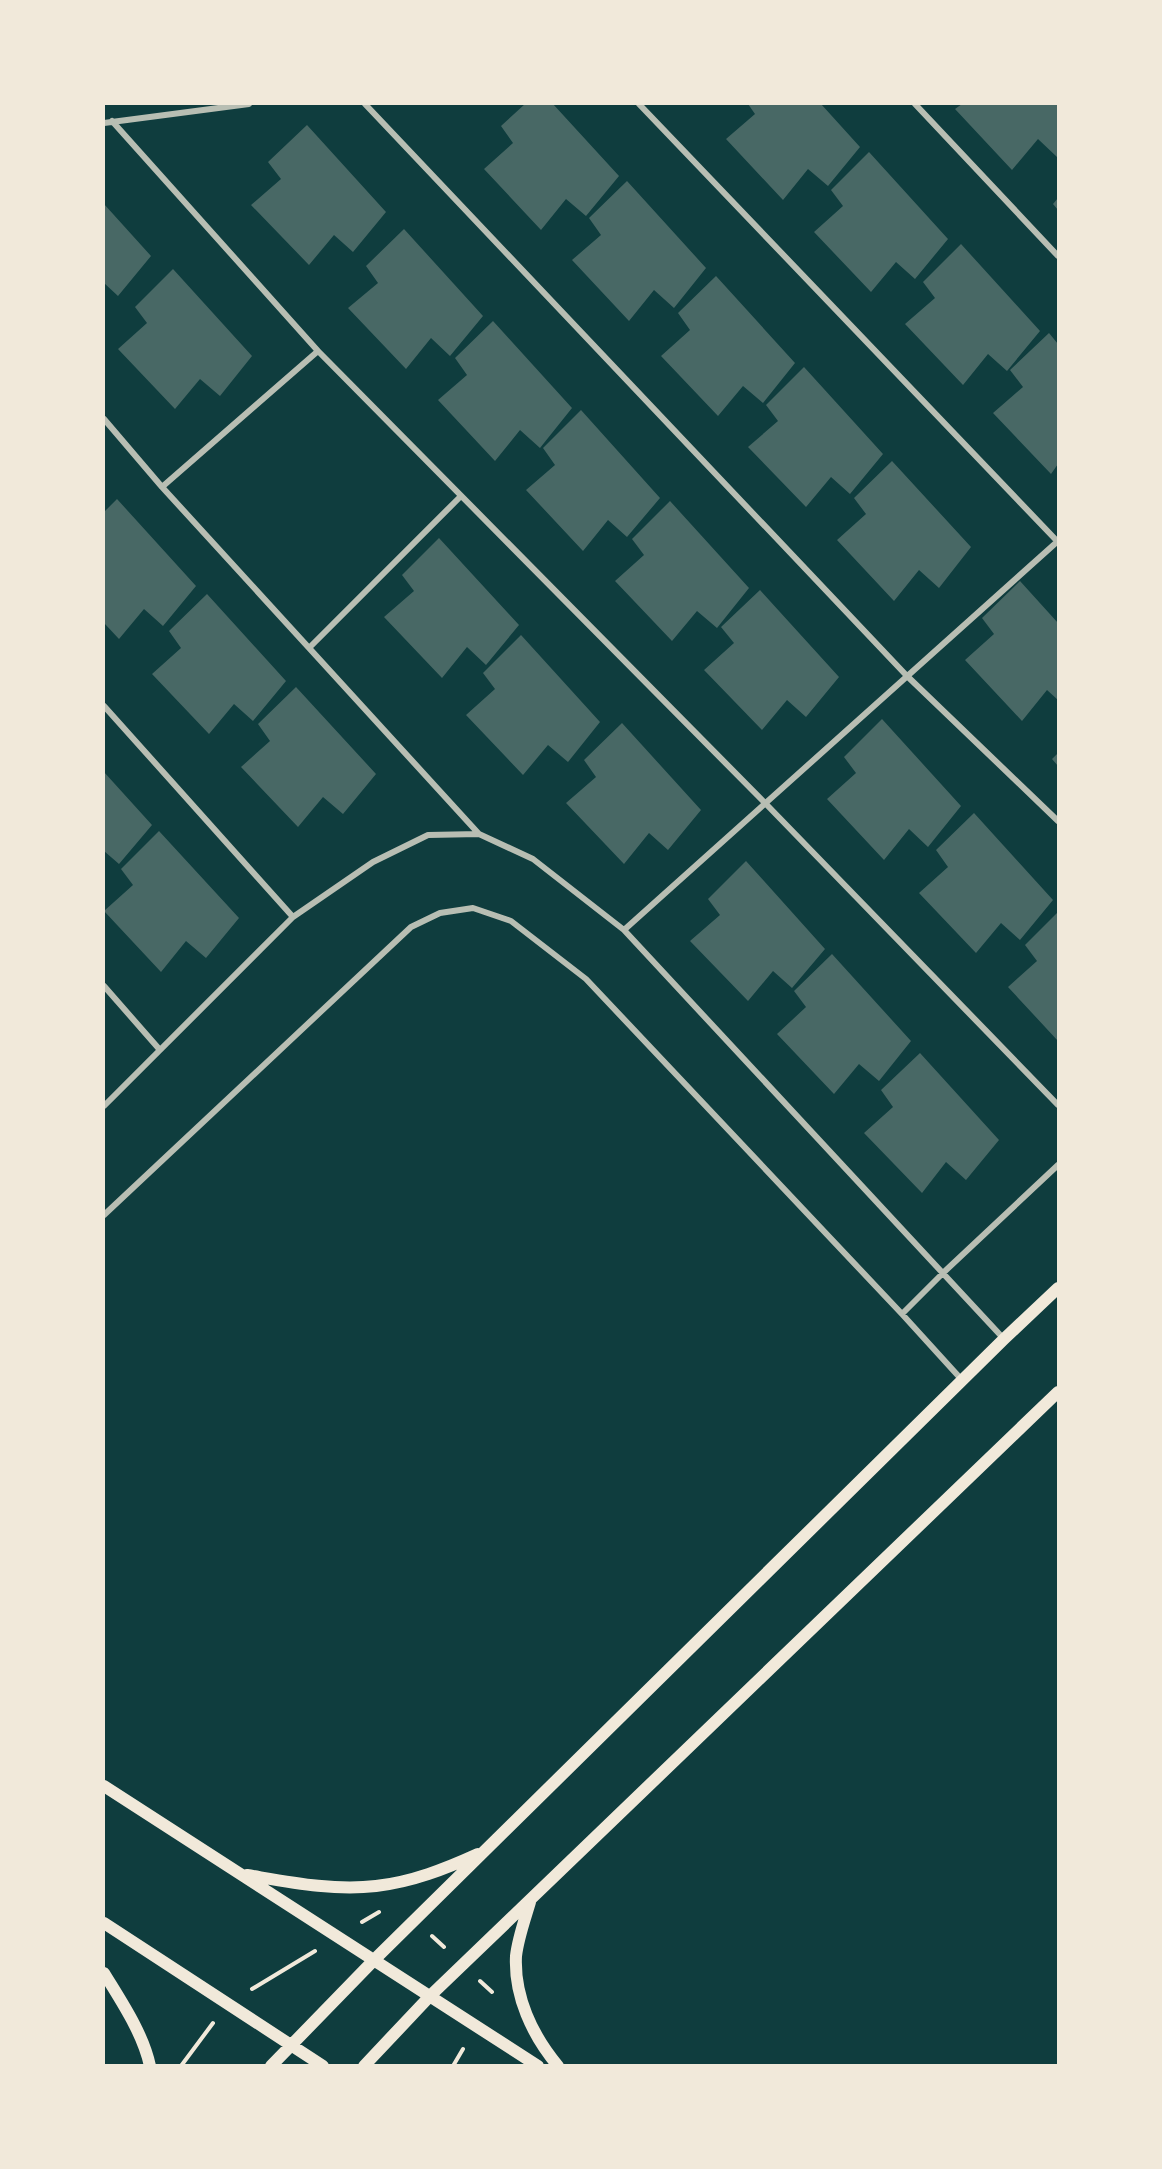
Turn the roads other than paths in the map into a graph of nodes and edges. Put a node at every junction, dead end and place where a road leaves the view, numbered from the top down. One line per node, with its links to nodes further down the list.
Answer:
1 (249, 104): 5 (street)
2 (365, 104): 14 (street)
3 (639, 104): 12 (street)
4 (915, 104): 7 (street)
5 (112, 121): 6 (street); 8 (street)
6 (104, 123)
7 (1059, 256)
8 (318, 351): 10 (street); 11 (street)
9 (104, 419): 10 (street)
10 (162, 487): 13 (street)
11 (461, 496): 13 (street); 16 (street)
12 (1058, 541): 14 (street)
13 (309, 648): 18 (street)
14 (907, 676): 16 (street); 17 (street)
15 (104, 706): 19 (street)
16 (766, 804): 20 (street); 23 (street)
17 (1059, 821)
18 (479, 834): 19 (street); 20 (street)
19 (293, 917): 22 (street)
20 (624, 930): 27 (street)
21 (104, 986): 22 (street)
22 (160, 1050): 24 (street)
23 (1059, 1105)
24 (104, 1106)
25 (1059, 1165): 27 (street)
26 (104, 1215): 29 (street)
27 (943, 1273): 29 (street); 30 (street)
28 (1059, 1288): 30 (main road)
29 (902, 1314): 31 (street)
30 (1004, 1339): 31 (main road)
31 (962, 1380): 34 (main road)
32 (1059, 1392): 36 (main road)
33 (104, 1786): 35 (main road)
34 (487, 1849): 35 (main road); 38 (main road)
35 (242, 1874): 38 (main road)
36 (531, 1901): 40 (main road); 47 (main road)
37 (104, 1923): 41 (main road)
38 (375, 1959): 40 (main road); 41 (main road)
39 (104, 1973): 42 (main road)
40 (430, 1996): 45 (main road); 46 (main road)
41 (292, 2045): 43 (main road); 44 (main road)
42 (150, 2066)
43 (271, 2066)
44 (323, 2066)
45 (364, 2066)
46 (538, 2066)
47 (558, 2066)

